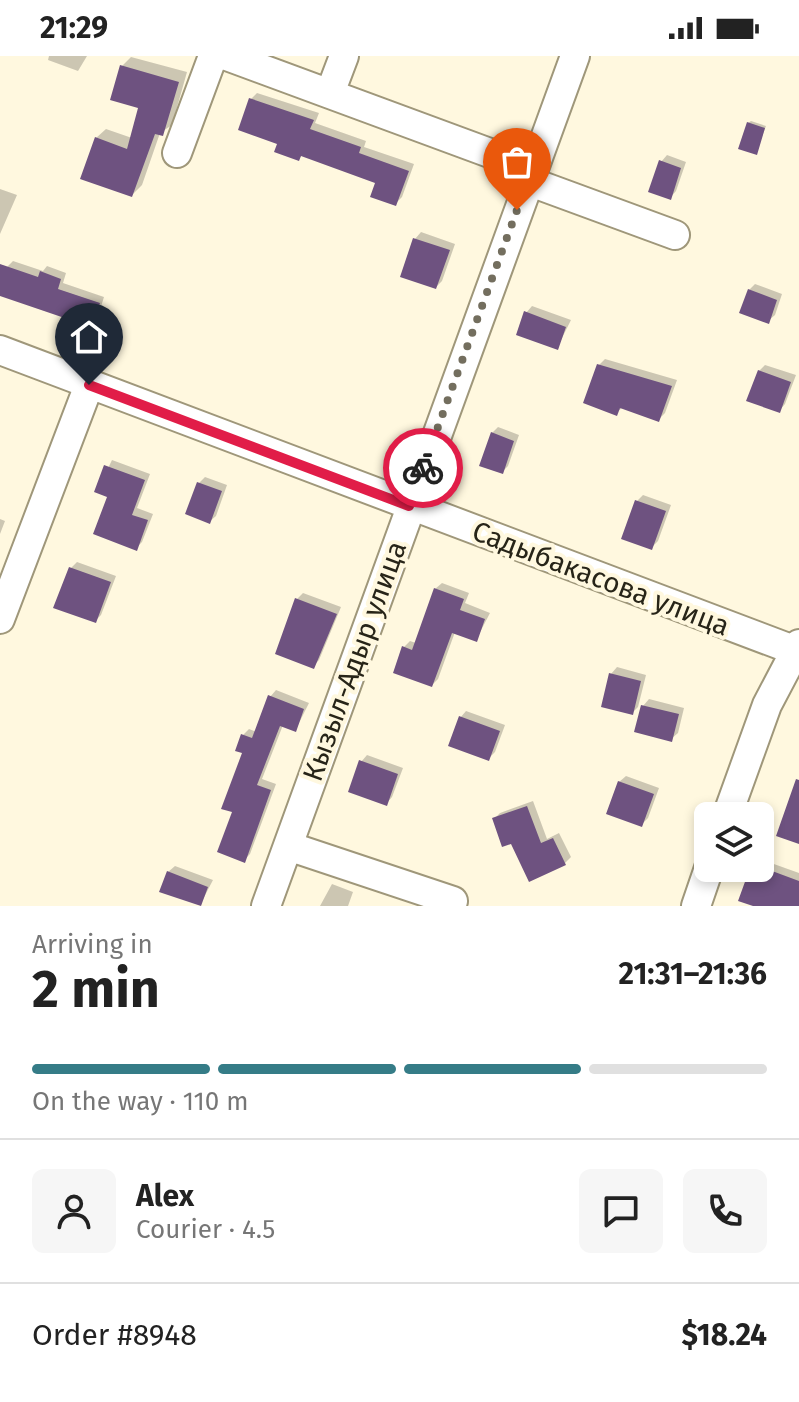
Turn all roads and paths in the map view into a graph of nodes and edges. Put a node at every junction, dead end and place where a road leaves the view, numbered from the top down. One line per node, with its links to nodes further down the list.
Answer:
1 (213, 56): 6 (street)
2 (227, 56): 5 (street)
3 (344, 56): 5 (street)
4 (575, 56): 7 (street, Кызыл-Адыр улица)
5 (330, 93): 7 (street)
6 (177, 153)
7 (531, 175): 8 (street); 11 (street, Кызыл-Адыр улица)
8 (675, 235)
9 (0, 350): 10 (street, Садыбакасова улица)
10 (89, 385): 11 (street, Садыбакасова улица); 12 (street)
11 (409, 506): 13 (street, Садыбакасова улица); 15 (street, Кызыл-Адыр улица)
12 (2, 606)
13 (798, 649): 14 (street)
14 (732, 802)
15 (288, 846): 17 (street); 18 (street, Кызыл-Адыр улица)
16 (704, 882): 19 (street)
17 (453, 901)
18 (266, 906)
19 (696, 906)

